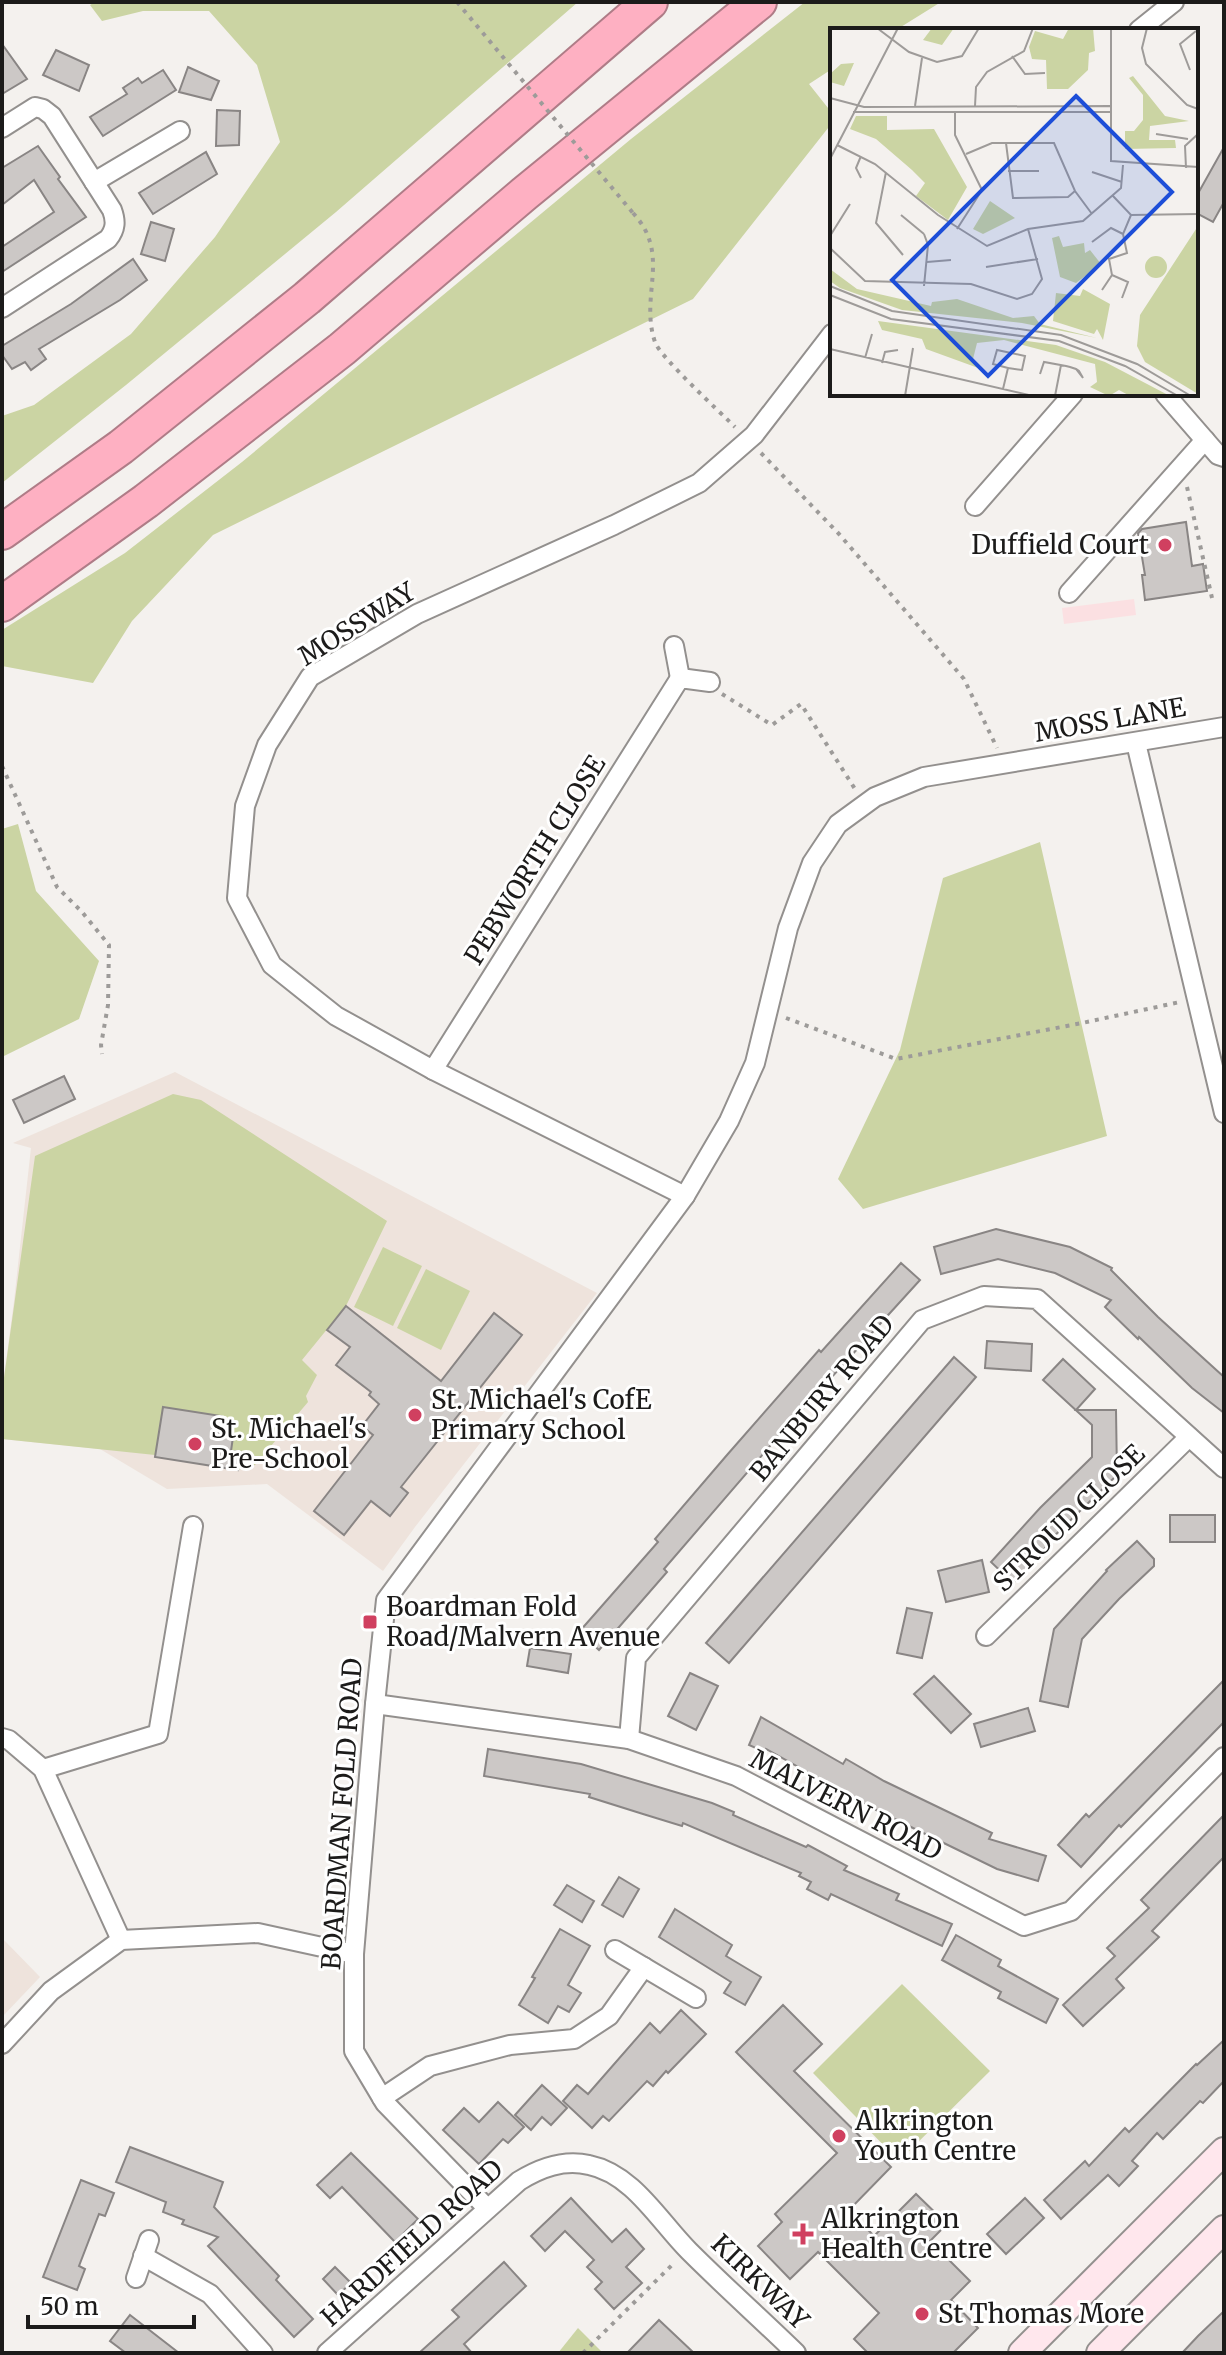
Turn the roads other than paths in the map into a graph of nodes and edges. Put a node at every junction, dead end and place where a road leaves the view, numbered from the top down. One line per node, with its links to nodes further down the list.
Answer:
1 (650, 2): 15 (highway)
2 (759, 2): 17 (highway)
3 (1174, 2): 4 (street)
4 (1142, 28)
5 (2, 128): 7 (street)
6 (180, 131): 7 (street)
7 (94, 182): 8 (street)
8 (2, 308)
9 (830, 337): 24 (street, MOSSWAY)
10 (1071, 396): 14 (street)
11 (1167, 396): 12 (street)
12 (1205, 440): 13 (street); 16 (street)
13 (1224, 457)
14 (975, 506)
15 (2, 532)
16 (1069, 593)
17 (2, 604)
18 (674, 646): 19 (street)
19 (680, 678): 20 (street); 24 (street, PEBWORTH CLOSE)
20 (710, 682)
21 (1224, 727): 22 (street, MOSS LANE)
22 (1136, 743): 23 (street, MOSS LANE); 25 (street)
23 (1005, 764): 26 (street, BOARDMAN FOLD ROAD)
24 (433, 1070): 26 (street, MOSSWAY)
25 (1224, 1113)
26 (685, 1196): 31 (street, BOARDMAN FOLD ROAD)
27 (1189, 1437): 28 (street, BANBURY ROAD); 30 (street, STROUD CLOSE); 33 (street, BANBURY ROAD)
28 (1224, 1468)
29 (193, 1526): 35 (street)
30 (986, 1636)
31 (375, 1704): 33 (street, MALVERN ROAD); 38 (street, BOARDMAN FOLD ROAD)
32 (2, 1738): 35 (street)
33 (629, 1739): 34 (street, MALVERN ROAD)
34 (1224, 1757)
35 (43, 1769): 36 (street)
36 (121, 1940): 38 (street); 41 (street)
37 (615, 1950): 39 (street)
38 (354, 1954): 42 (street, BOARDMAN FOLD ROAD)
39 (644, 1967): 40 (street); 42 (street)
40 (696, 1998)
41 (2, 2044)
42 (382, 2098): 44 (street, BOARDMAN FOLD ROAD)
43 (1224, 2151): 51 (street)
44 (487, 2208): 46 (street, HARDFIELD ROAD); 49 (street, HARDFIELD ROAD)
45 (1224, 2229): 52 (street)
46 (687, 2250): 50 (street, KIRKWAY)
47 (136, 2278): 48 (street)
48 (263, 2353)
49 (327, 2353)
50 (796, 2353)
51 (1022, 2353)
52 (1100, 2353)

